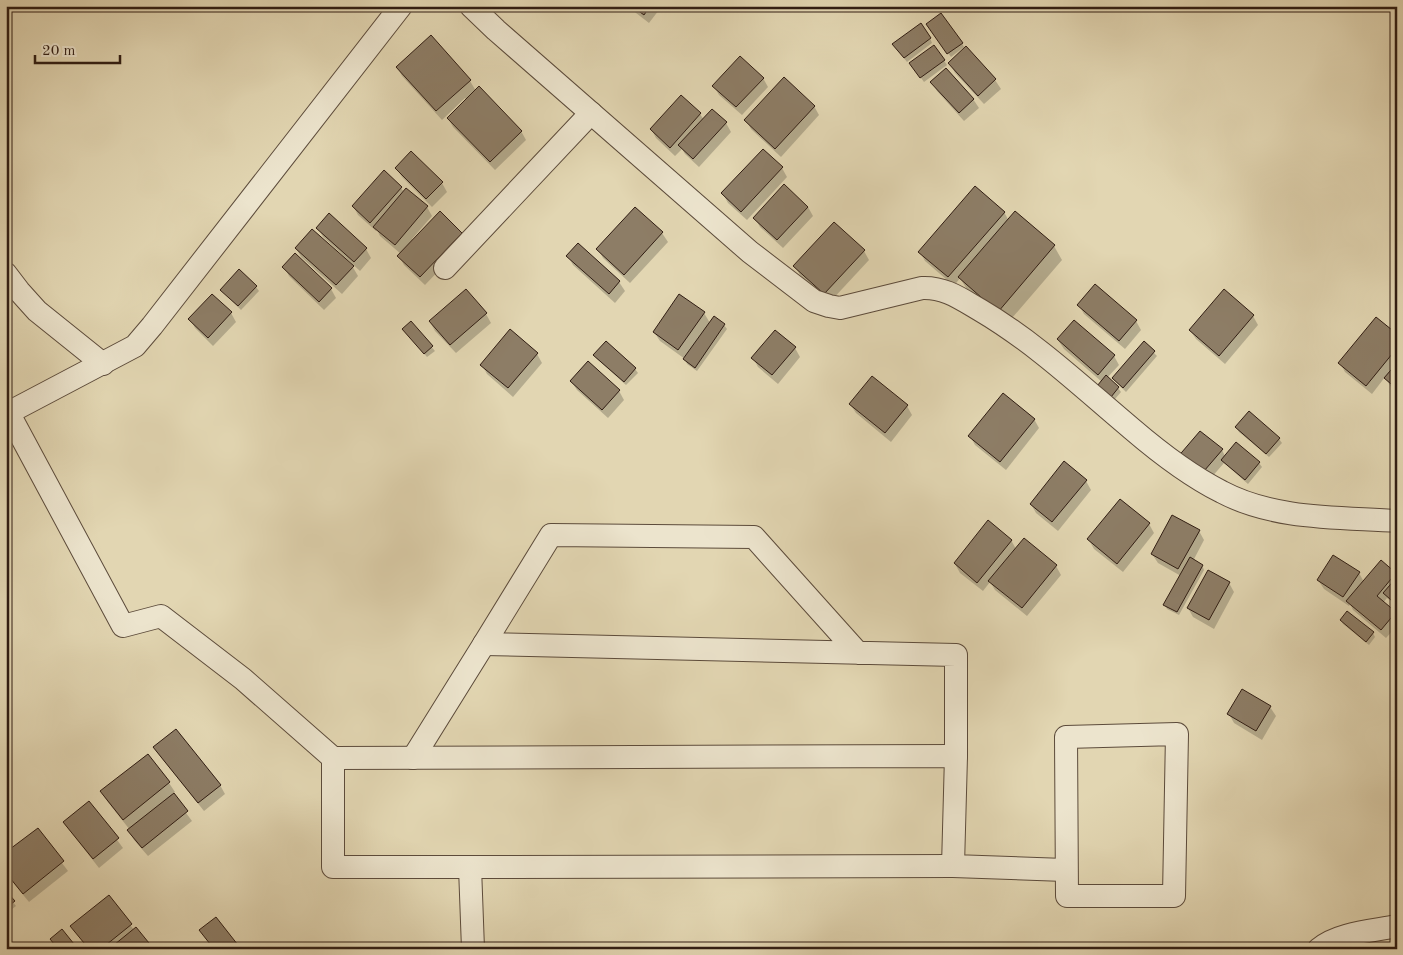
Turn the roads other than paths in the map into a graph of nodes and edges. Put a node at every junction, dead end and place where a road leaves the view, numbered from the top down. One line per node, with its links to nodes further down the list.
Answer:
1 (401, 6): 6 (street)
2 (471, 6): 3 (street)
3 (591, 113): 4 (street); 8 (street)
4 (445, 268)
5 (6, 274): 6 (street)
6 (103, 364): 7 (street)
7 (7, 413): 12 (street)
8 (1397, 521)
9 (484, 644): 10 (street); 10 (street); 13 (street)
10 (858, 653): 11 (street)
11 (956, 756): 13 (street); 14 (street)
12 (333, 758): 13 (street); 15 (street)
13 (413, 758)
14 (953, 866): 15 (street); 16 (street)
15 (470, 867): 18 (street)
16 (1066, 870): 16 (street)
17 (1397, 926): 19 (street)
18 (473, 949)
19 (1318, 949)

